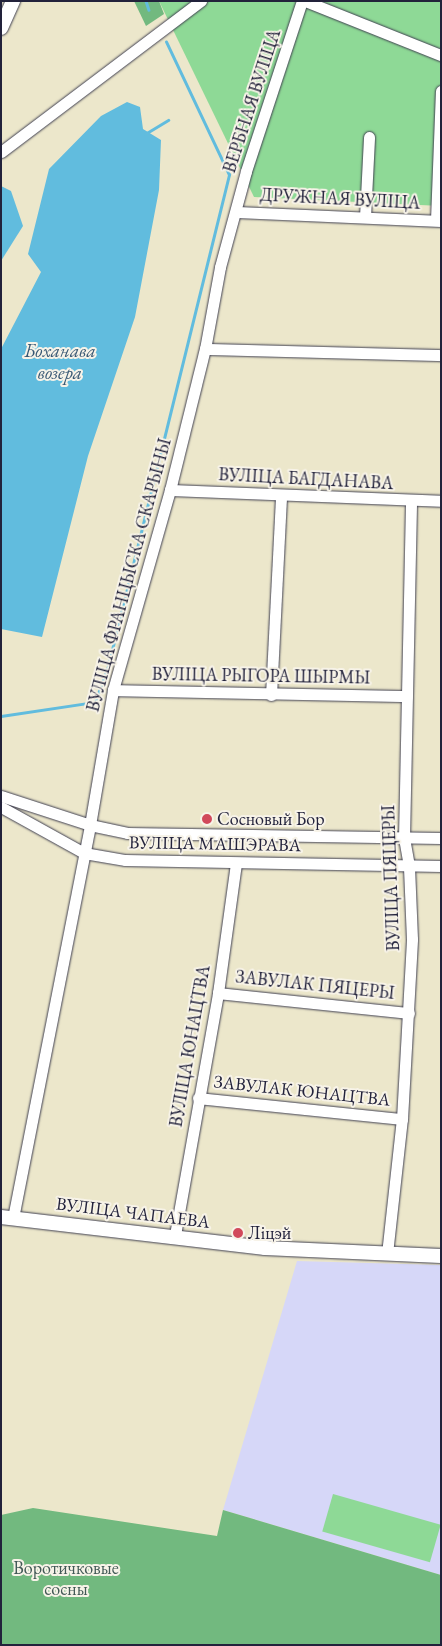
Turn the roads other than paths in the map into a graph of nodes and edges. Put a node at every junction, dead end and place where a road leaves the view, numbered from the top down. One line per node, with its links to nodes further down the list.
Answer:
1 (12, 1): 4 (main road)
2 (200, 1): 8 (street)
3 (304, 1): 5 (street); 9 (street, ВЕРБНАЯ ВУЛІЦА)
4 (1, 28)
5 (441, 55)
6 (441, 91): 11 (street)
7 (369, 137): 10 (street)
8 (1, 152)
9 (237, 212): 10 (street, ДРУЖНАЯ ВУЛІЦА); 12 (street, ВЕРБНАЯ ВУЛІЦА)
10 (365, 217): 11 (street, ДРУЖНАЯ ВУЛІЦА)
11 (438, 220)
12 (205, 349): 13 (street); 14 (street, ВУЛІЦА ФРАНЦЫСКА СКАРЫНЫ)
13 (441, 355)
14 (170, 490): 15 (street, ВУЛІЦА БАГДАНАВА); 18 (street, ВУЛІЦА ФРАНЦЫСКА СКАРЫНЫ)
15 (281, 496): 16 (street, ВУЛІЦА БАГДАНАВА); 19 (street)
16 (411, 501): 17 (street, ВУЛІЦА БАГДАНАВА); 20 (street, ВУЛІЦА ПЯЦЕРЫ)
17 (441, 501)
18 (113, 690): 19 (street, ВУЛІЦА РЫГОРА ШЫРМЫ); 23 (street, ВУЛІЦА ФРАНЦЫСКА СКАРЫНЫ)
19 (271, 694): 20 (street, ВУЛІЦА РЫГОРА ШЫРМЫ)
20 (407, 696): 24 (street, ВУЛІЦА ПЯЦЕРЫ)
21 (1, 796): 23 (street, ВУЛІЦА МАШЭРАВА)
22 (1, 807): 26 (street, ВУЛІЦА МАШЭРАВА)
23 (90, 825): 24 (street, ВУЛІЦА МАШЭРАВА); 26 (street, ВУЛІЦА ФРАНЦЫСКА СКАРЫНЫ)
24 (404, 838): 25 (street, ВУЛІЦА МАШЭРАВА); 28 (street, ВУЛІЦА ПЯЦЕРЫ)
25 (441, 838)
26 (84, 853): 27 (street, ВУЛІЦА МАШЭРАВА); 34 (street, ВУЛІЦА ФРАНЦЫСКА СКАРЫНЫ)
27 (236, 863): 28 (street, ВУЛІЦА МАШЭРАВА); 30 (street, ВУЛІЦА ЮНАЦТВА)
28 (410, 866): 29 (street, ВУЛІЦА МАШЭРАВА); 31 (street, ВУЛІЦА ПЯЦЕРЫ)
29 (441, 866)
30 (218, 993): 31 (street, ЗАВУЛАК ПЯЦЕРЫ); 32 (street, ВУЛІЦА ЮНАЦТВА)
31 (409, 1013): 33 (street, ВУЛІЦА ПЯЦЕРЫ)
32 (198, 1098): 33 (street, ЗАВУЛАК ЮНАЦТВА); 35 (street, ВУЛІЦА ЮНАЦТВА)
33 (402, 1119): 36 (street, ВУЛІЦА ПЯЦЕРЫ)
34 (7, 1218): 35 (main road, ВУЛІЦА ЧАПАЕВА)
35 (174, 1236): 36 (main road, ВУЛІЦА ЧАПАЕВА)
36 (387, 1254): 37 (main road, ВУЛІЦА ЧАПАЕВА)
37 (441, 1256)

